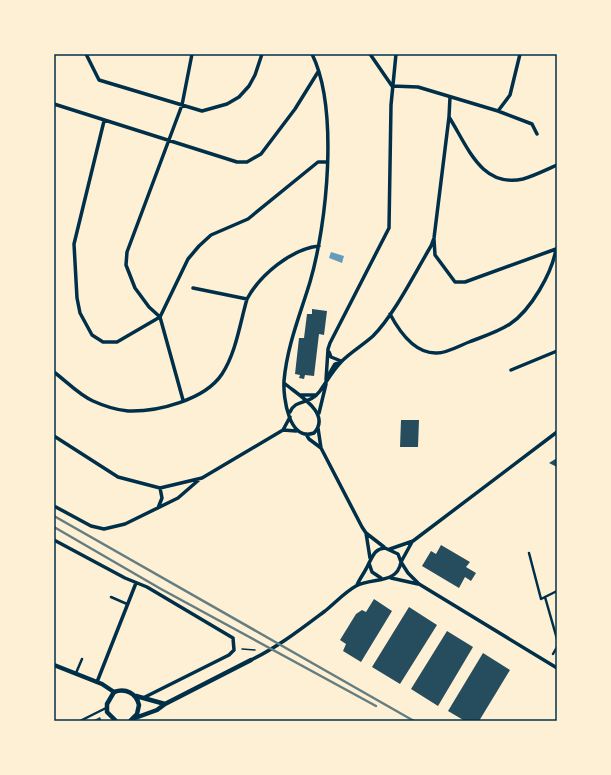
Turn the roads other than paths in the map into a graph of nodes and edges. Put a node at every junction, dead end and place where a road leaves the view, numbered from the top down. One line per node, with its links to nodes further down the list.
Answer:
1 (86, 54): 12 (street)
2 (192, 54): 12 (street)
3 (262, 54): 12 (street)
4 (312, 54): 8 (street)
5 (370, 54): 9 (street)
6 (396, 54): 9 (street)
7 (520, 54): 13 (street)
8 (318, 72): 17 (street); 18 (street)
9 (392, 86): 10 (street); 29 (street)
10 (450, 97): 13 (street); 14 (street)
11 (54, 104): 15 (street)
12 (182, 105): 17 (street)
13 (498, 111): 16 (street)
14 (449, 117): 19 (street); 20 (street)
15 (104, 120): 17 (street); 28 (street)
16 (537, 134)
17 (170, 141): 28 (street)
18 (327, 162): 21 (street); 28 (street)
19 (557, 165)
20 (434, 238): 23 (street); 24 (street)
21 (319, 246): 26 (street); 35 (street)
22 (556, 249): 24 (street); 27 (street)
23 (426, 254): 24 (street); 27 (street)
24 (435, 255)
25 (193, 288): 26 (street)
26 (247, 299): 38 (street)
27 (390, 314): 31 (street)
28 (160, 317): 38 (street)
29 (328, 349): 31 (street); 34 (street)
30 (557, 351): 32 (street)
31 (341, 362): 34 (street)
32 (511, 370)
33 (54, 372): 38 (street)
34 (326, 380): 37 (street); 40 (street)
35 (284, 383): 36 (street); 41 (street)
36 (298, 394): 37 (street); 39 (street)
37 (317, 395): 39 (street)
38 (183, 400)
39 (307, 402): 40 (street); 41 (street)
40 (319, 413): 42 (street)
41 (290, 416): 43 (street); 44 (street)
42 (318, 428): 46 (street); 48 (street)
43 (283, 430): 44 (street); 49 (street)
44 (296, 431): 46 (street)
45 (557, 432): 55 (street)
46 (306, 434): 48 (street)
47 (54, 436): 50 (street)
48 (321, 448): 53 (street)
49 (202, 478): 50 (street); 52 (street)
50 (160, 488): 52 (street)
51 (54, 506): 52 (street)
52 (158, 508)
53 (366, 533): 56 (street); 59 (street)
54 (54, 540): 64 (street)
55 (413, 541): 57 (street); 60 (street)
56 (385, 548): 57 (street); 59 (street)
57 (390, 549): 60 (street)
58 (529, 553): 69 (street)
59 (370, 558): 61 (street)
60 (401, 562): 63 (street); 65 (street)
61 (369, 563): 62 (street); 66 (street)
62 (382, 578): 63 (street); 66 (street)
63 (390, 578): 65 (street)
64 (136, 583): 70 (street); 82 (street)
65 (419, 584): 77 (street)
66 (357, 585): 75 (street)
67 (557, 591): 69 (street)
68 (111, 597): 70 (street)
69 (545, 597): 71 (street)
70 (128, 604): 79 (street)
71 (557, 638)
72 (557, 647): 73 (street)
73 (553, 654)
74 (82, 658): 78 (street)
75 (251, 660): 83 (street)
76 (54, 665): 78 (street)
77 (557, 668)
78 (76, 674): 79 (street)
79 (96, 682): 80 (street)
80 (114, 692): 81 (street); 84 (street)
81 (136, 696): 82 (street); 86 (street)
82 (143, 698): 83 (street)
83 (165, 704): 86 (street)
84 (106, 708): 85 (street); 87 (street)
85 (111, 719): 88 (street)
86 (133, 720)
87 (80, 721)
88 (116, 721)

